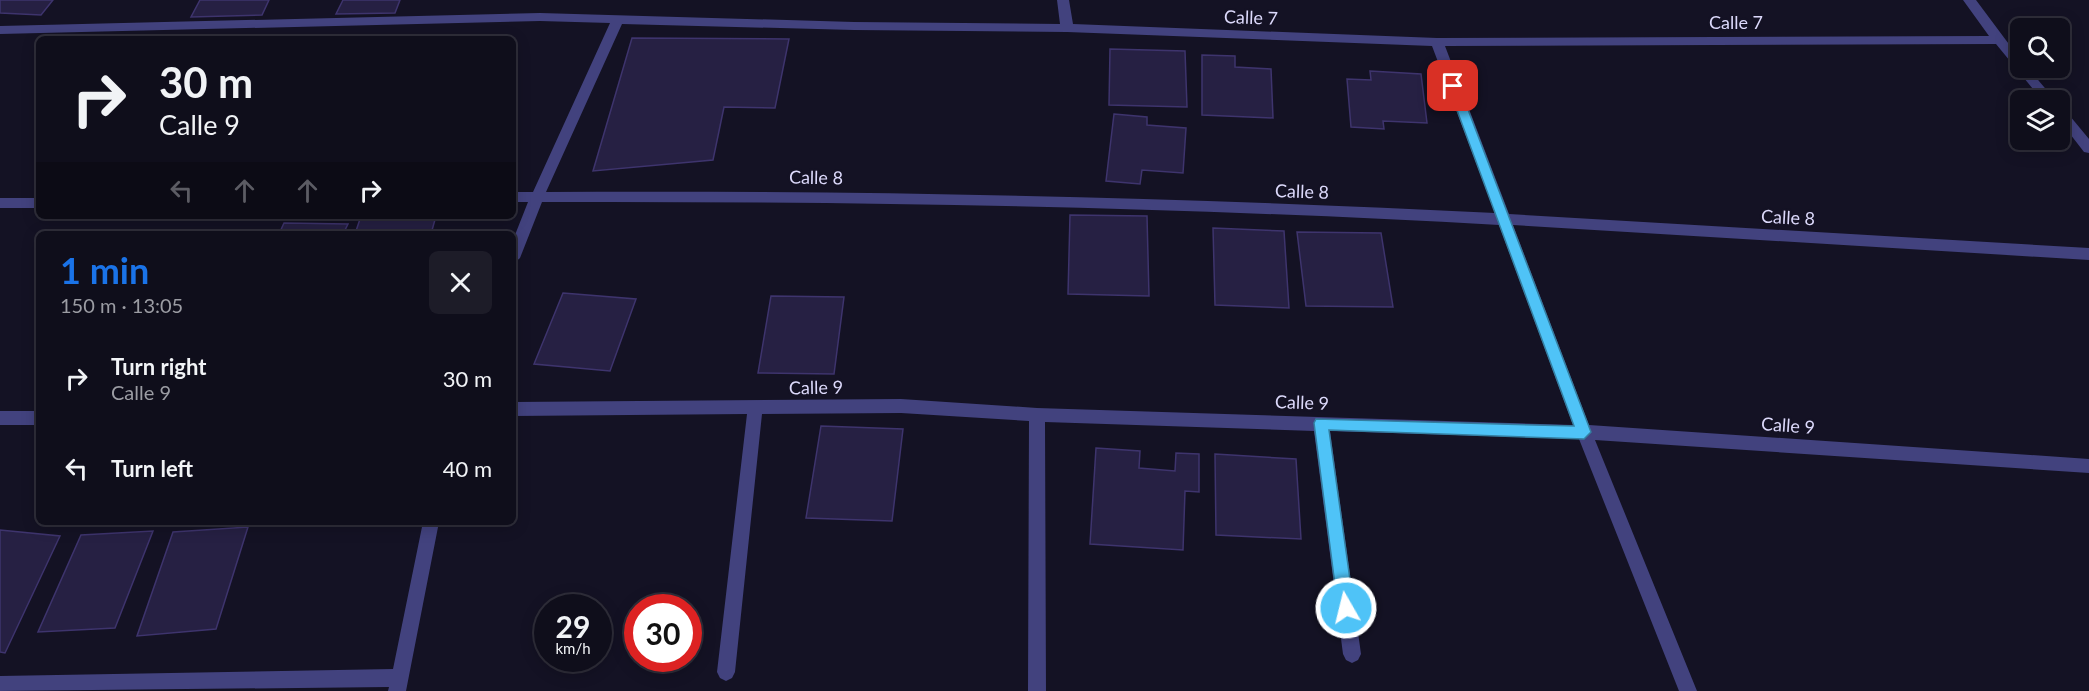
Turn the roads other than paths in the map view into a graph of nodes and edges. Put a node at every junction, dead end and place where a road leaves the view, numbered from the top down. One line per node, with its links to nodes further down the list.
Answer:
1 (1063, 0): 4 (street)
2 (1969, 0): 6 (street)
3 (618, 20): 4 (street, Calle 7); 5 (street, Calle 7); 14 (street)
4 (1067, 28): 7 (street, Calle 7)
5 (0, 30)
6 (1997, 40): 7 (street, Calle 7); 8 (street)
7 (1437, 42): 17 (street)
8 (2010, 55)
9 (2030, 78): 10 (street)
10 (2041, 90)
11 (2070, 125): 12 (street)
12 (2089, 148)
13 (516, 197): 14 (street, Calle 8)
14 (537, 197): 17 (street, Calle 8); 18 (street)
15 (36, 202): 16 (street)
16 (0, 203)
17 (1503, 219): 19 (street, Calle 8); 26 (street)
18 (516, 250)
19 (2089, 254)
20 (755, 408): 21 (street, Calle 9); 22 (street, Calle 9); 30 (street)
21 (516, 409)
22 (1037, 415): 25 (street, Calle 9); 33 (street)
23 (0, 418): 24 (street)
24 (36, 418)
25 (1321, 423): 26 (street, Calle 9); 29 (street)
26 (1584, 432): 27 (street, Calle 9); 34 (street)
27 (2089, 465)
28 (430, 525): 31 (street)
29 (1352, 654)
30 (726, 672)
31 (398, 684): 32 (street)
32 (0, 685)
33 (1037, 691)
34 (1688, 691)

